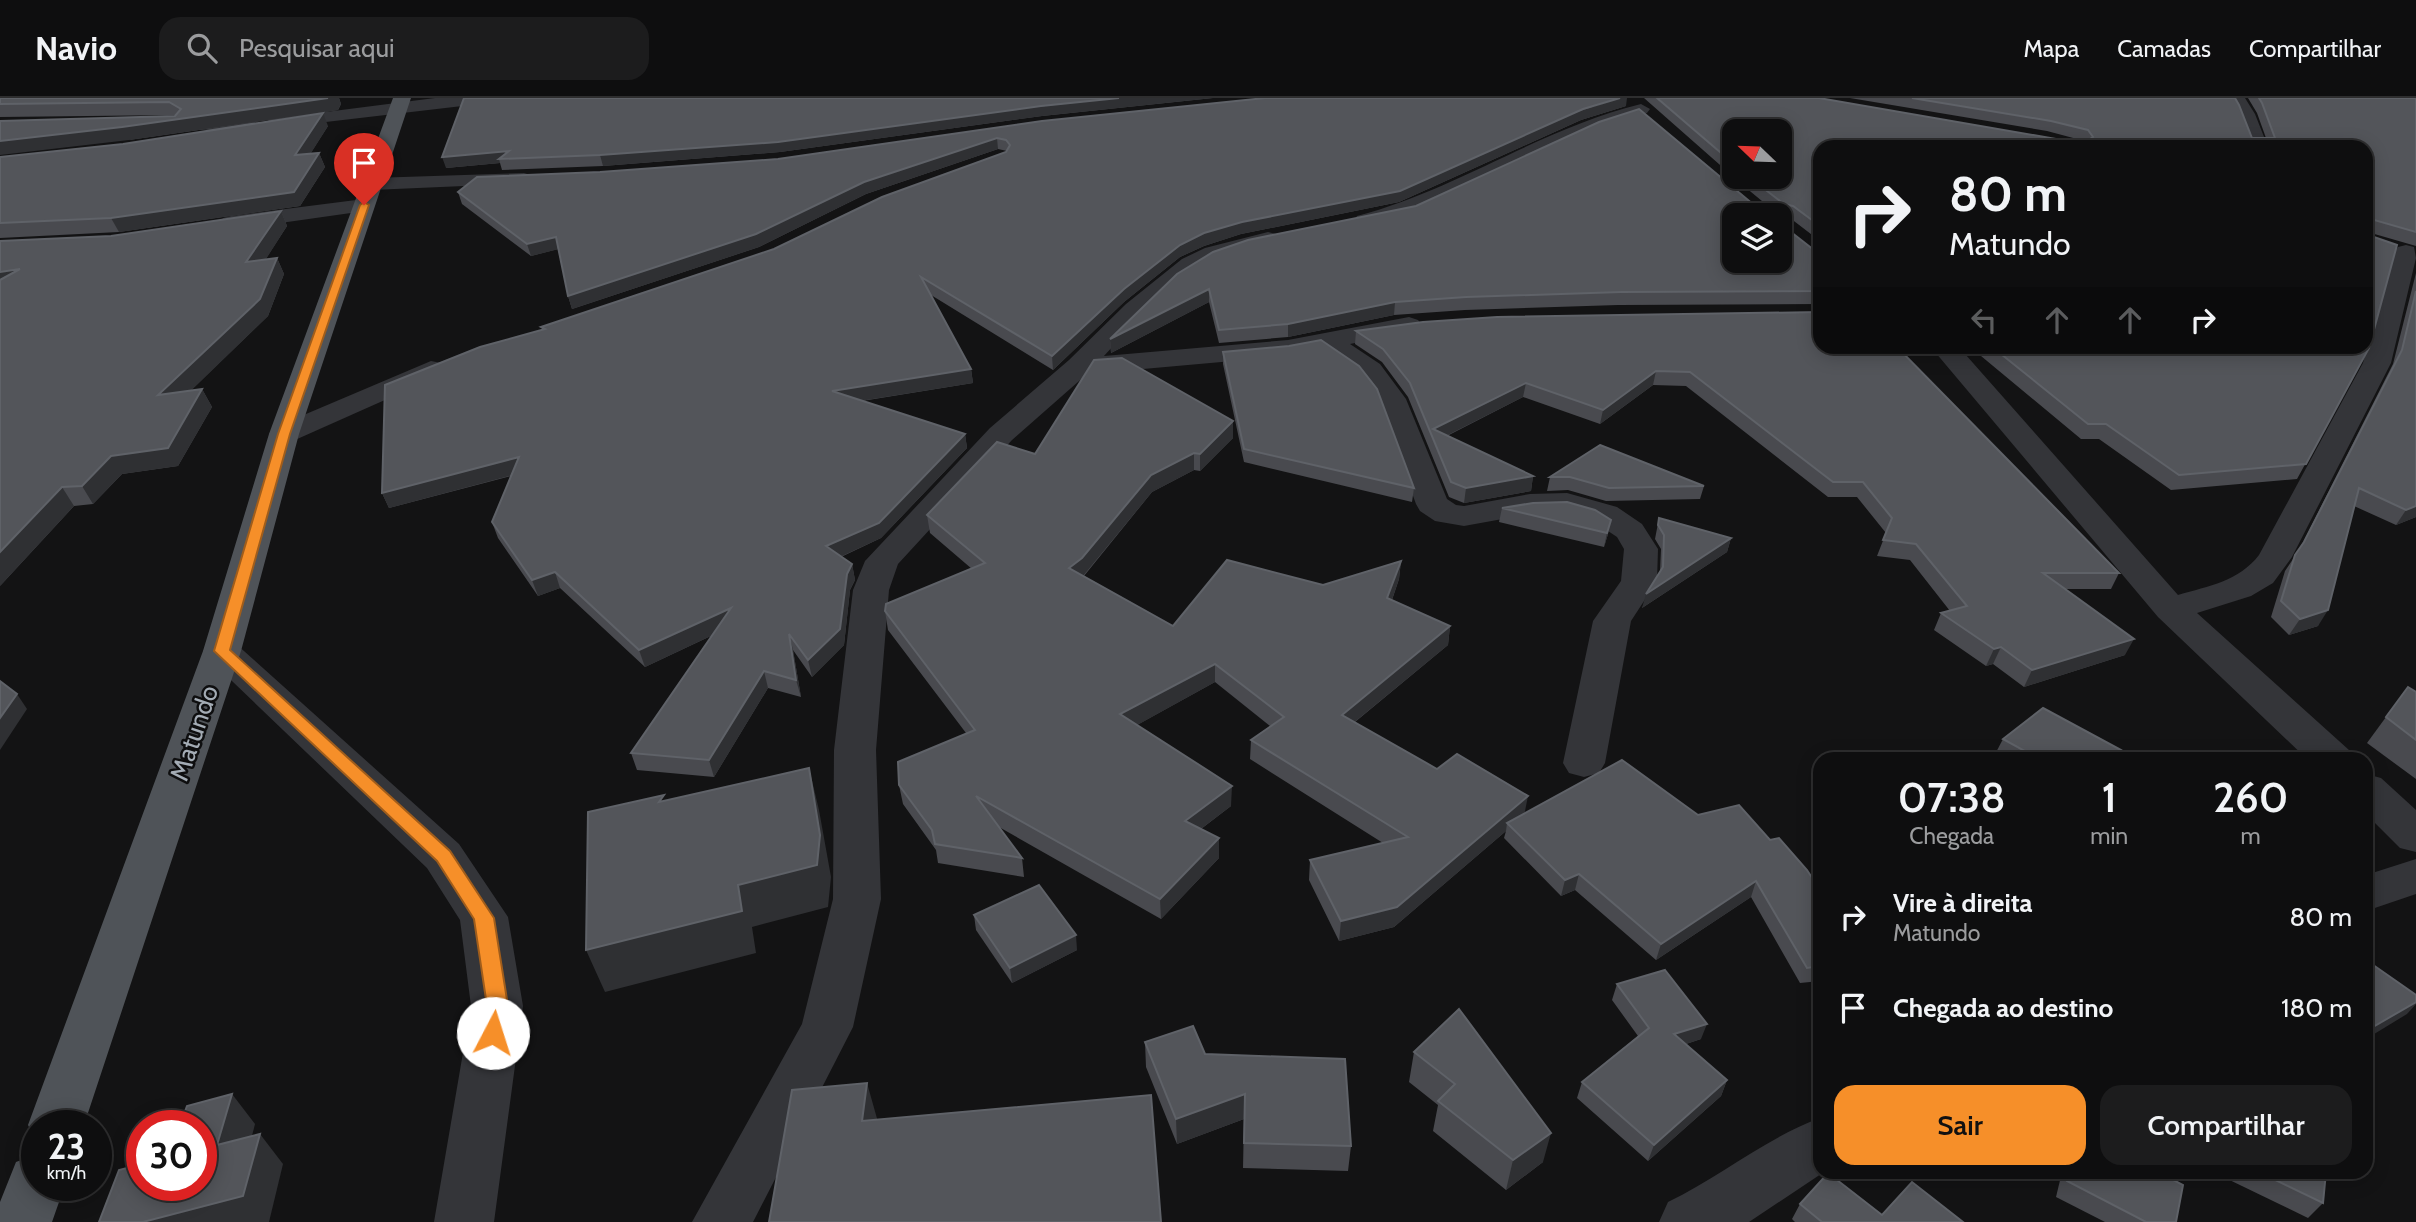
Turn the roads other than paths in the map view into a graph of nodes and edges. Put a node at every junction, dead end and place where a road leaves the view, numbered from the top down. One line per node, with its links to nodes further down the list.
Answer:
1 (488, 98): 3 (street)
2 (2236, 98): 7 (street)
3 (400, 102): 6 (street); 10 (main road, Matundo)
4 (1644, 111): 17 (street)
5 (162, 122): 6 (street)
6 (258, 127): 8 (street)
7 (2255, 140)
8 (172, 142)
9 (549, 178): 10 (street)
10 (368, 194): 11 (street); 18 (main road, Matundo)
11 (213, 226)
12 (2403, 251): 19 (street)
13 (1429, 323): 14 (street)
14 (1327, 341): 17 (street); 22 (street)
15 (1950, 354): 19 (street)
16 (452, 361): 18 (street)
17 (1079, 366): 32 (street)
18 (284, 434): 20 (main road, Matundo)
19 (2171, 609): 21 (street)
20 (222, 651): 27 (main road, Matundo); 31 (street)
21 (2325, 752)
22 (1584, 763)
23 (2373, 796): 24 (street)
24 (2416, 836)
25 (2416, 876): 26 (street)
26 (2373, 891)
27 (61, 1110)
28 (1813, 1148): 33 (street)
29 (30, 1201): 30 (main road)
30 (22, 1222)
31 (464, 1222)
32 (722, 1222)
33 (1689, 1222)

